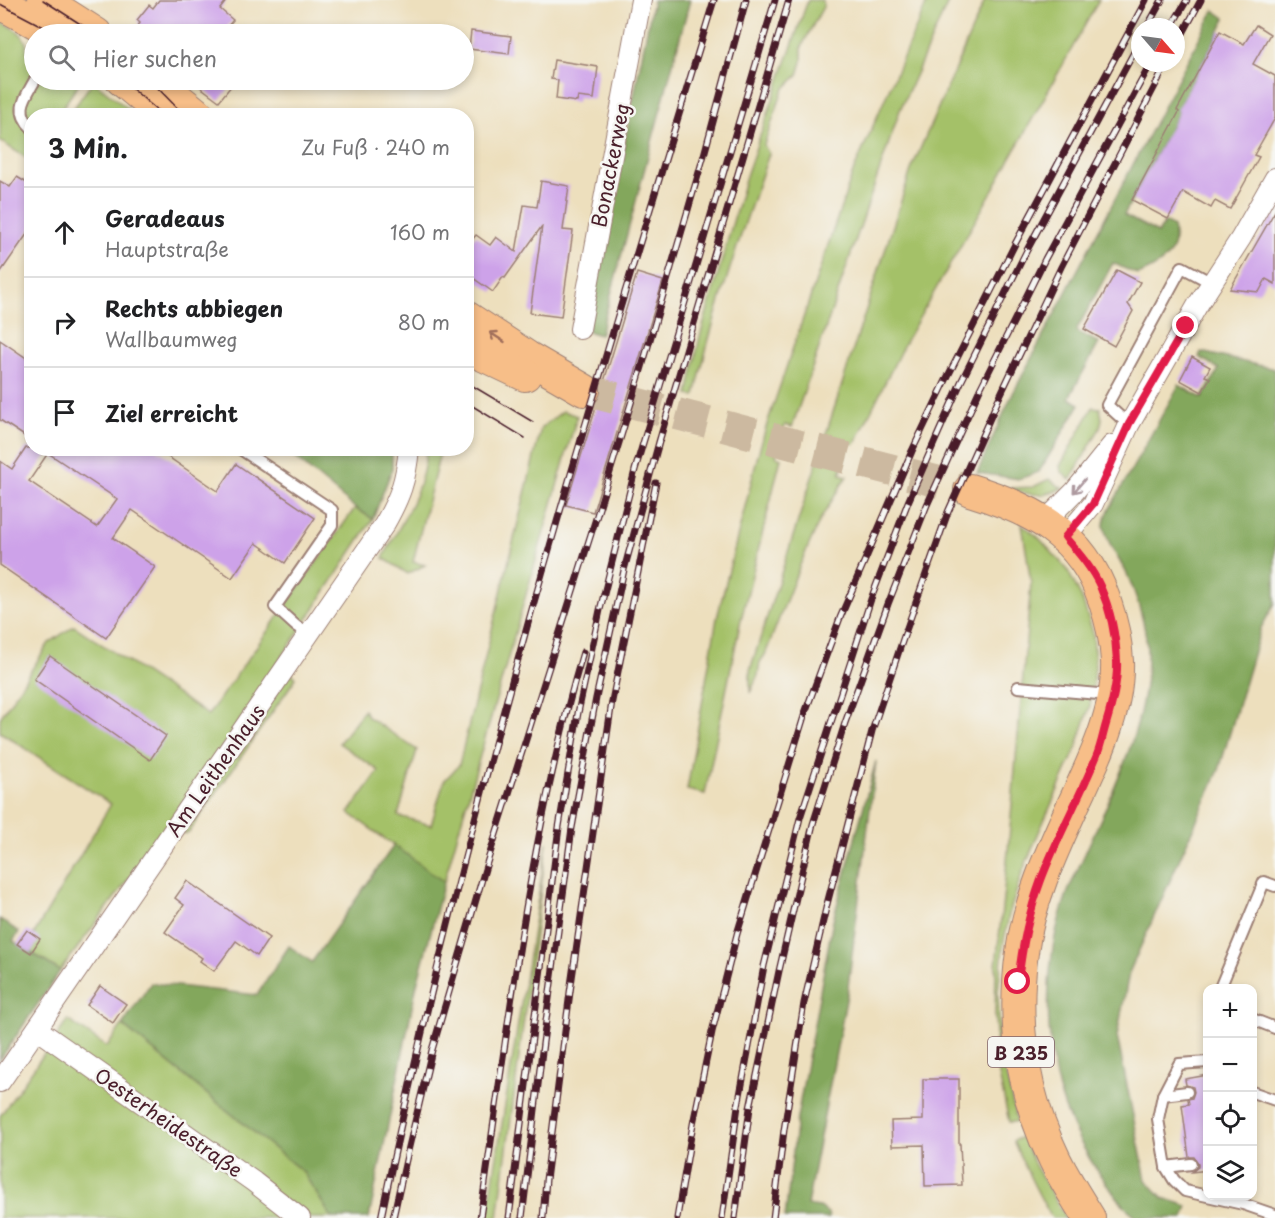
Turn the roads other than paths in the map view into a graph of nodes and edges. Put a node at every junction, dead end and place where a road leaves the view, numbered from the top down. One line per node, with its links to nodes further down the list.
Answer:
1 (43, 0): 4 (main road)
2 (641, 0): 14 (street, Bonackerweg)
3 (0, 3): 4 (main road)
4 (74, 24)
5 (29, 90): 10 (lane)
6 (134, 90): 8 (main road)
7 (166, 90): 9 (main road)
8 (158, 108)
9 (189, 108)
10 (24, 119)
11 (1275, 178): 12 (street)
12 (1212, 283): 16 (street); 16 (lane)
13 (474, 322): 15 (main road, one-way to 13)
14 (579, 329)
15 (474, 351)
16 (1129, 424): 20 (street)
17 (251, 456): 21 (lane)
18 (408, 456): 21 (street, Am Leithenhaus)
19 (970, 490): 20 (main road, B 235)
20 (1055, 529): 23 (main road, B 235)
21 (309, 634): 28 (street, Am Leithenhaus)
22 (1018, 687): 23 (lane)
23 (1114, 695): 39 (main road, B 235)
24 (1275, 886): 25 (lane)
25 (1222, 984)
26 (1257, 1021): 27 (lane)
27 (1275, 1028)
28 (37, 1029): 30 (street, Am Leithenhaus); 41 (street, Oesterheidestraße)
29 (1203, 1062): 33 (lane)
30 (0, 1082)
31 (1187, 1092): 33 (lane)
32 (1257, 1094): 34 (lane)
33 (1162, 1095): 36 (lane)
34 (1275, 1100)
35 (1191, 1164): 36 (lane)
36 (1166, 1167): 37 (lane)
37 (1203, 1194)
38 (1243, 1200): 40 (lane)
39 (1082, 1206): 42 (main road, B 235)
40 (1275, 1215)
41 (300, 1218)
42 (1101, 1218)

